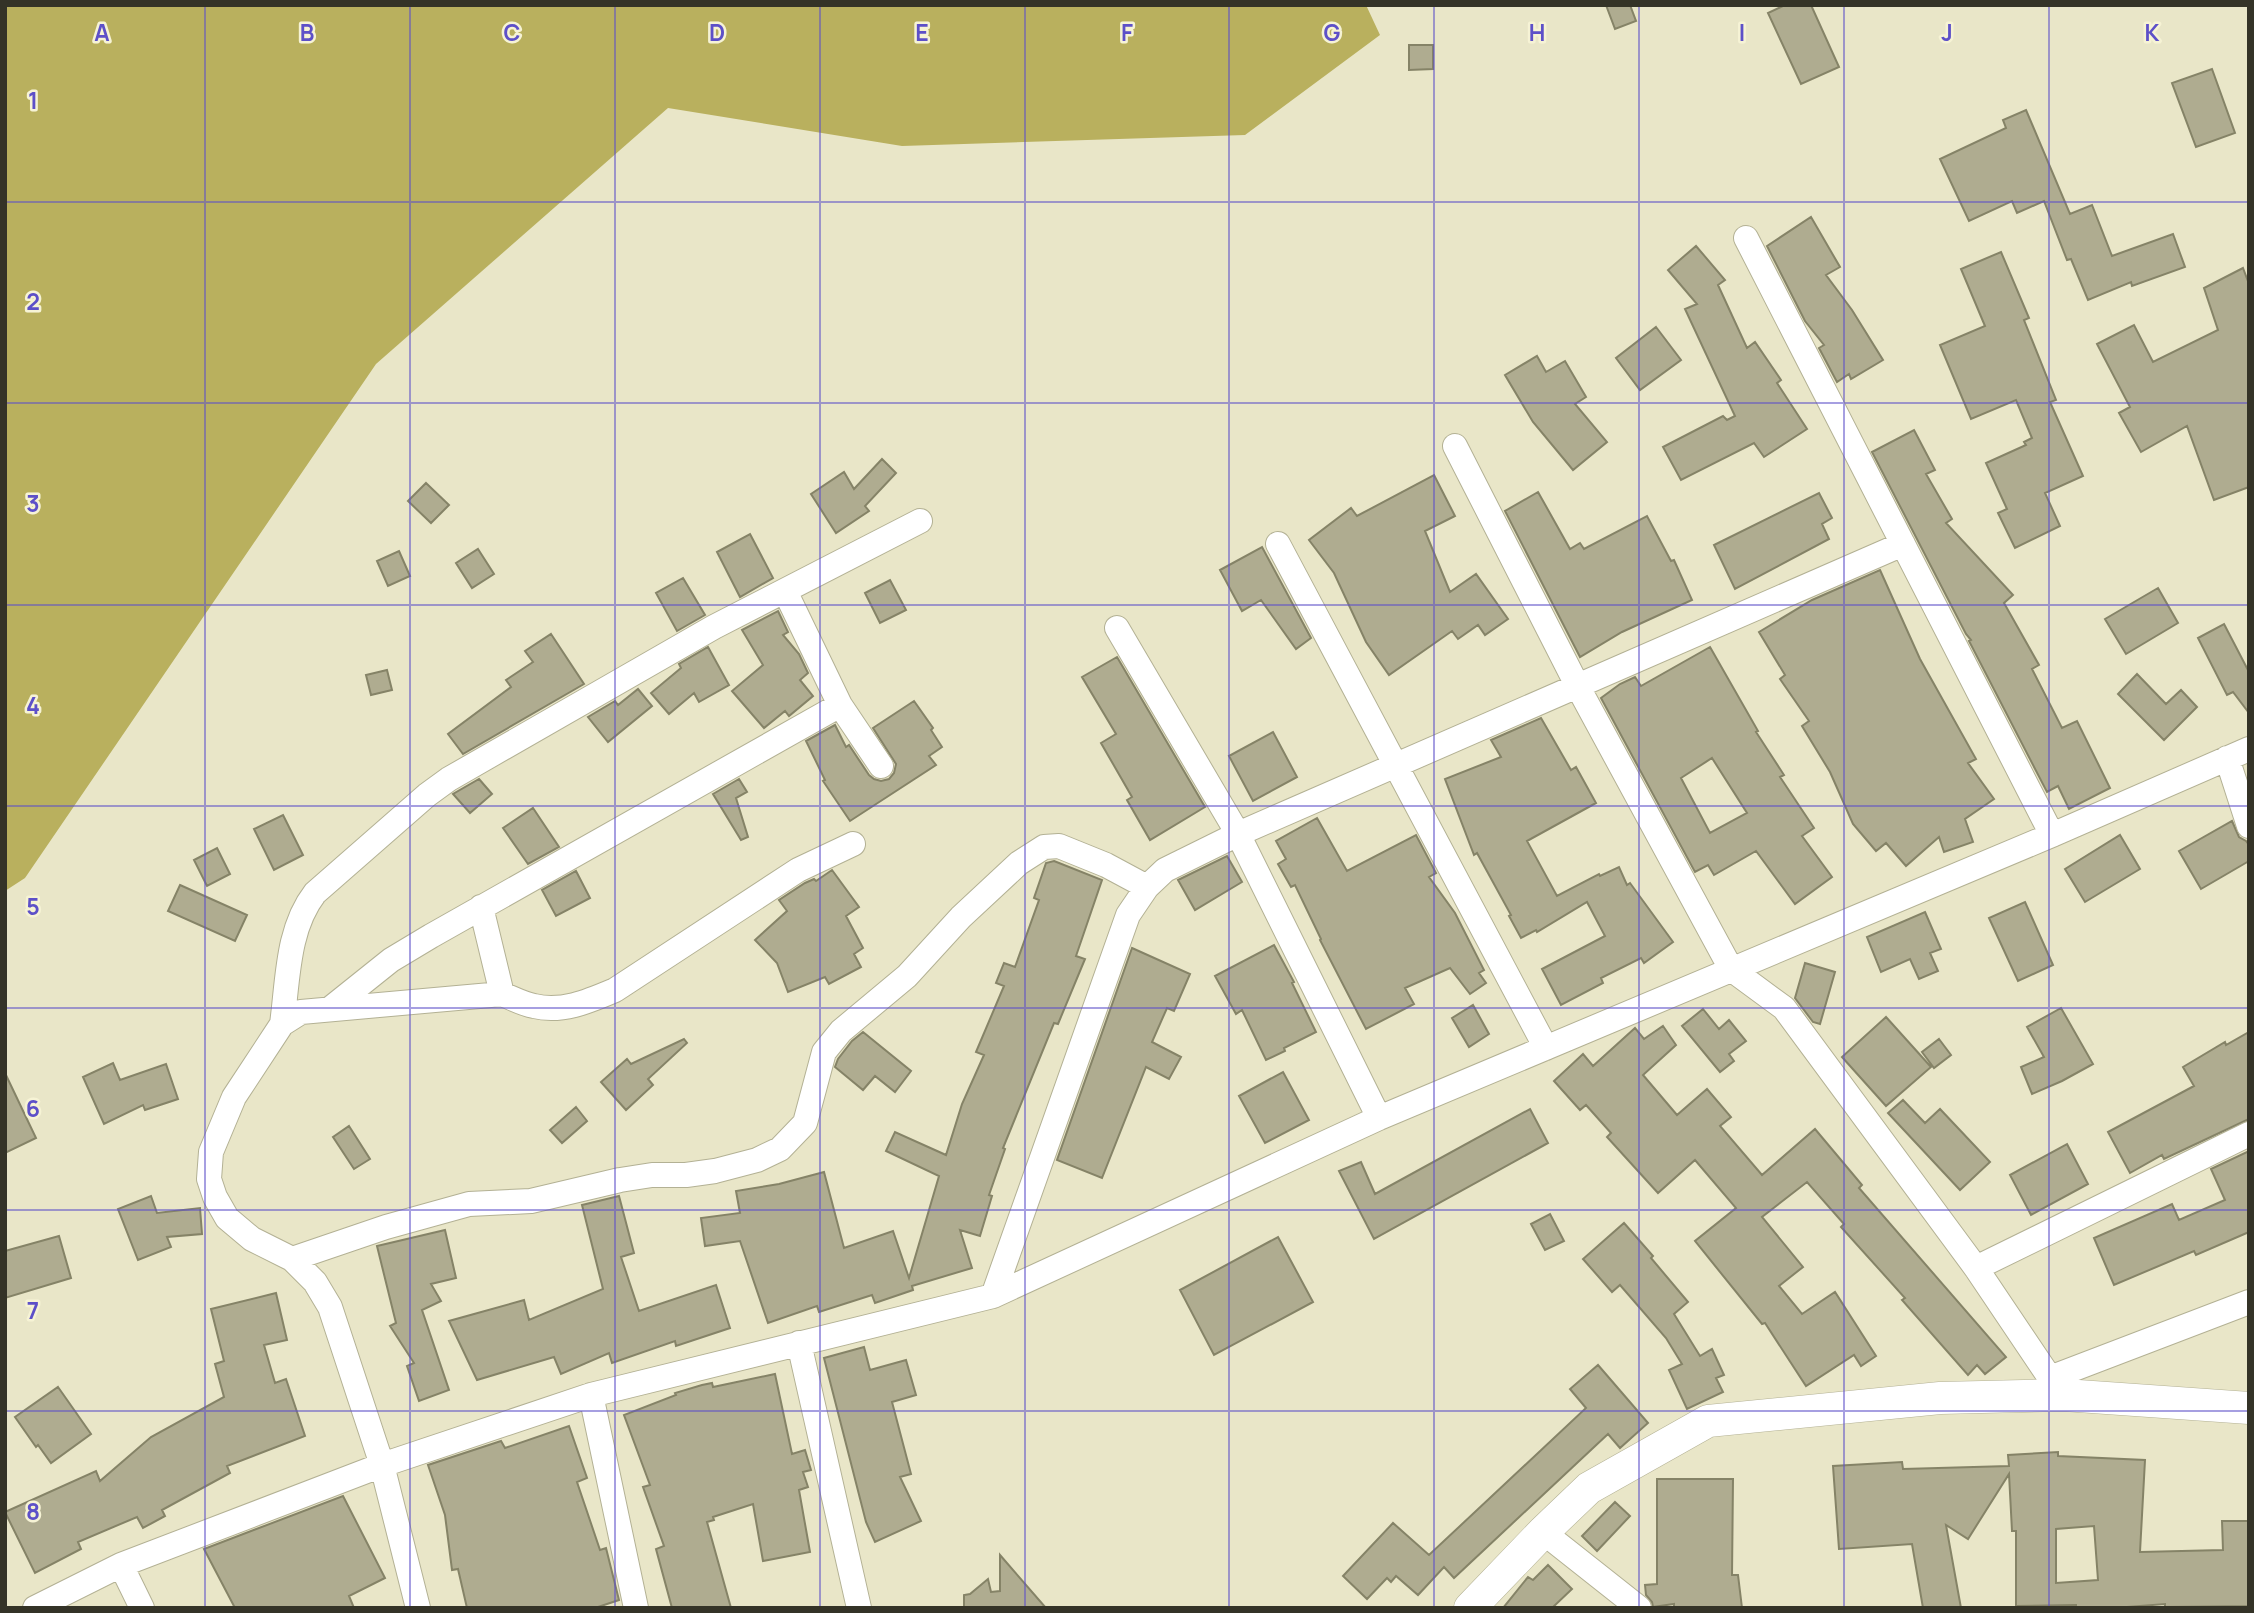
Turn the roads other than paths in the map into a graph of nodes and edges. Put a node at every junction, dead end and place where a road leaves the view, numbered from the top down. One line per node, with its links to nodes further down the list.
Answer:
1 (1746, 238): 5 (street)
2 (1455, 446): 8 (street)
3 (920, 521): 6 (street)
4 (1278, 544): 12 (street)
5 (1903, 544): 8 (street); 15 (street)
6 (785, 591): 9 (street); 22 (street)
7 (1117, 628): 14 (street)
8 (1578, 687): 12 (street); 19 (street)
9 (840, 705): 11 (street); 18 (street)
10 (2238, 753): 13 (street); 15 (street)
11 (881, 766)
12 (1396, 766): 14 (street); 23 (street)
13 (2249, 826)
14 (1238, 834): 17 (street); 24 (street)
15 (2052, 835): 19 (street)
16 (853, 844): 20 (street)
17 (1147, 887): 26 (street); 28 (street)
18 (481, 906): 20 (street); 21 (street)
19 (1731, 969): 23 (street); 27 (street)
20 (502, 994): 21 (street)
21 (331, 1009): 22 (street)
22 (282, 1024): 26 (street)
23 (1546, 1048): 24 (street)
24 (1379, 1118): 28 (street)
25 (2249, 1134): 27 (street)
26 (292, 1259): 34 (street)
27 (1976, 1268): 31 (street)
28 (993, 1296): 30 (street)
29 (2249, 1301): 31 (street)
30 (799, 1343): 32 (street); 41 (street)
31 (2057, 1386): 33 (street); 35 (street)
32 (591, 1395): 34 (street); 40 (street)
33 (2249, 1408)
34 (382, 1465): 36 (street); 39 (street)
35 (1543, 1532): 42 (street); 43 (street)
36 (121, 1565): 37 (street); 38 (street)
37 (35, 1608)
38 (142, 1608)
39 (418, 1608)
40 (636, 1608)
41 (859, 1608)
42 (1470, 1608)
43 (1639, 1608)

